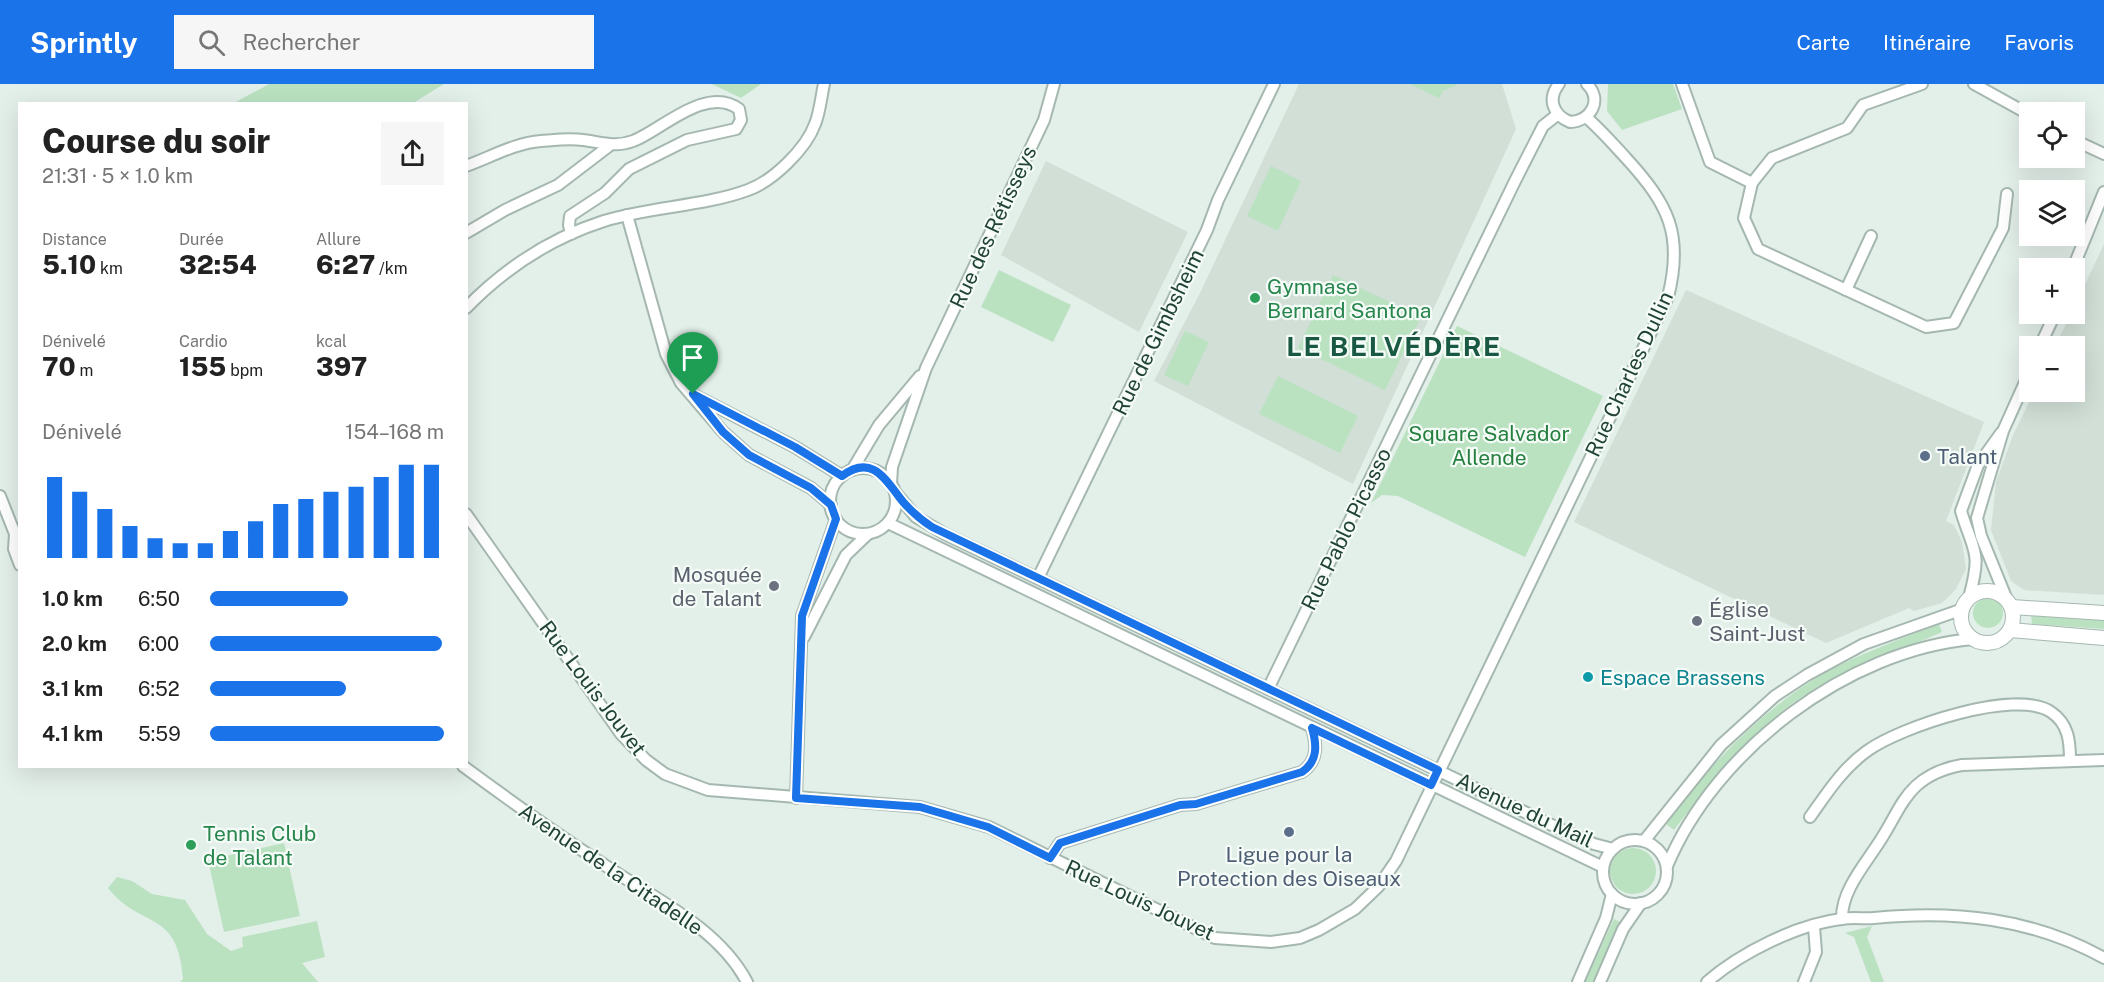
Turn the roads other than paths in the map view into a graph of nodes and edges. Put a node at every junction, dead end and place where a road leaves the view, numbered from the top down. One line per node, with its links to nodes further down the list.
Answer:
1 (824, 84): 19 (street)
2 (1054, 84): 26 (street, Rue des Rétisseys)
3 (1274, 84): 41 (street, Rue de Gimbsheim)
4 (1557, 84): 10 (street)
5 (1587, 84): 11 (street)
6 (1682, 84): 16 (street)
7 (1922, 84): 16 (street)
8 (1974, 84): 9 (street)
9 (2019, 109)
10 (1557, 115): 11 (street); 50 (street, Rue Pablo Picasso)
11 (1586, 117): 55 (street, Rue Charles Dullin)
12 (2085, 145): 14 (street)
13 (609, 146): 15 (street); 20 (street); 21 (street)
14 (2104, 154)
15 (468, 165)
16 (1752, 183): 24 (street)
17 (2104, 192): 23 (street)
18 (2007, 194): 24 (street)
19 (627, 215): 21 (street); 27 (street)
20 (468, 232)
21 (571, 234): 25 (street)
22 (1871, 236): 24 (street)
23 (2077, 258)
24 (1846, 290)
25 (468, 306)
26 (926, 368): 30 (street, Rue des Rétisseys); 32 (street, Rue des Rétisseys)
27 (693, 394): 31 (street); 34 (street)
28 (2019, 395): 29 (street)
29 (2003, 431): 42 (street); 43 (street)
30 (852, 470): 31 (street); 32 (street)
31 (842, 476): 34 (street)
32 (893, 488): 37 (street); 41 (street, Avenue du Mail)
33 (0, 496): 38 (street)
34 (831, 505): 36 (street)
35 (468, 517): 57 (street, Rue Louis Jouvet)
36 (836, 519): 39 (street); 49 (street)
37 (888, 523): 39 (street); 51 (street, Avenue du Mail)
38 (17, 533): 40 (street)
39 (869, 533): 49 (street)
40 (18, 560)
41 (1038, 578): 50 (street, Avenue du Mail)
42 (1969, 598): 43 (street); 44 (street)
43 (2009, 603): 45 (street); 46 (street)
44 (1960, 610): 48 (street); 59 (street)
45 (2104, 613)
46 (2010, 630): 47 (street); 48 (street)
47 (2104, 638)
48 (1973, 639): 62 (street)
49 (803, 640): 57 (street)
50 (1269, 689): 55 (street, Avenue du Mail)
51 (1312, 728): 56 (street, Avenue du Mail); 61 (street)
52 (2104, 760): 53 (street)
53 (2070, 761): 58 (street); 66 (street)
54 (466, 768): 69 (street, Avenue de la Citadelle)
55 (1438, 770): 56 (street, Rue Louis Jouvet); 60 (street, Avenue du Mail)
56 (1431, 785): 61 (street, Rue Louis Jouvet); 63 (street, Avenue du Mail)
57 (796, 798): 61 (street, Rue Louis Jouvet)
58 (1810, 817)
59 (1644, 841): 60 (street); 62 (street)
60 (1613, 849): 63 (street)
61 (1050, 858)
62 (1667, 866): 65 (street)
63 (1603, 867): 64 (street)
64 (1612, 894): 65 (street); 70 (street)
65 (1641, 903): 71 (street)
66 (1842, 919): 67 (street); 68 (street)
67 (1814, 927): 72 (street); 73 (street)
68 (2104, 958)
69 (747, 982)
70 (1578, 982)
71 (1600, 982)
72 (1707, 982)
73 (1804, 982)

